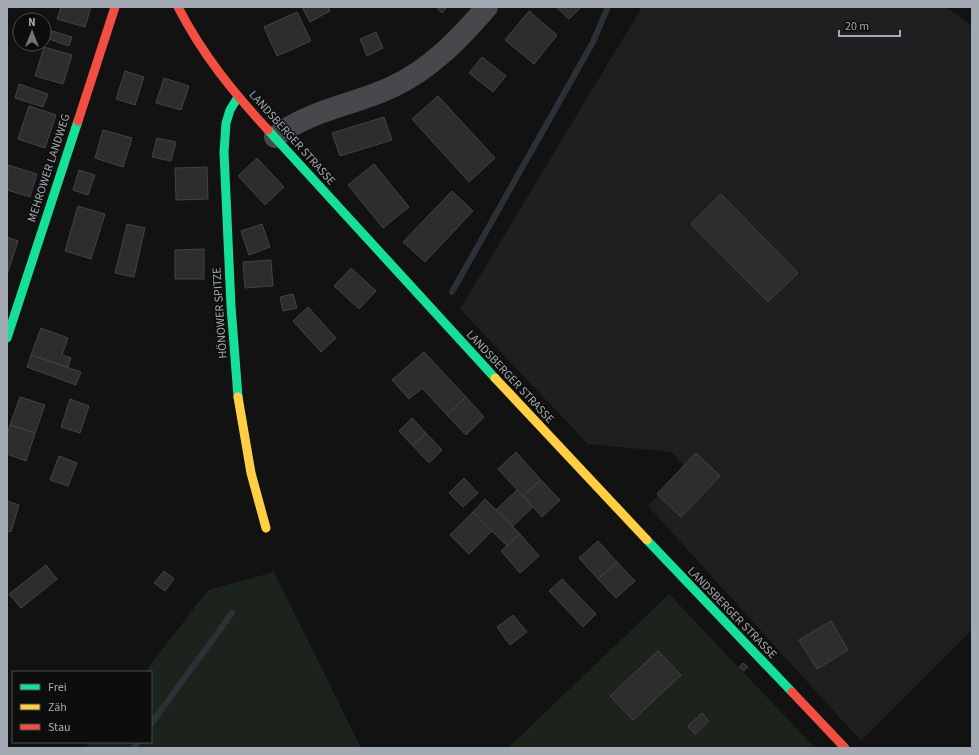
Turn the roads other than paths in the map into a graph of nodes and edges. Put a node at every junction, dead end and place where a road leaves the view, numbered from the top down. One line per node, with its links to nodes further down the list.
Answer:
1 (115, 7): 6 (street, MEHROWER LANDWEG)
2 (178, 7): 4 (street, LANDSBERGER STRASSE)
3 (488, 7): 5 (street)
4 (238, 97): 5 (street, LANDSBERGER STRASSE); 7 (street, HÖNOWER SPITZE)
5 (275, 137): 8 (street, LANDSBERGER STRASSE)
6 (7, 338)
7 (266, 528)
8 (845, 748)

